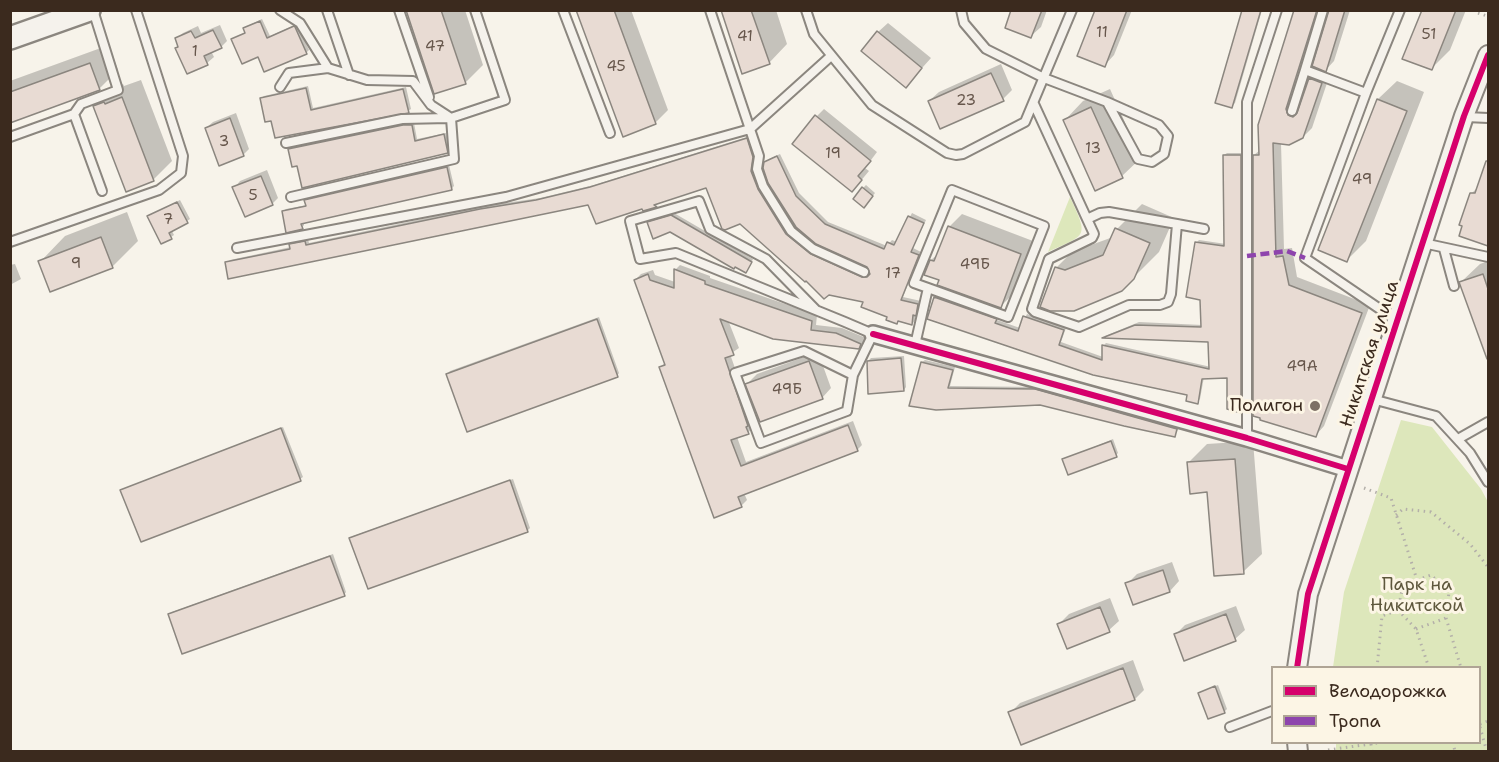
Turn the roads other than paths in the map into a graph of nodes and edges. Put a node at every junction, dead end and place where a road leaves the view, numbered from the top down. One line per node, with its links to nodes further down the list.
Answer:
1 (91, 10): 15 (main road); 28 (lane)
2 (136, 10): 41 (lane)
3 (280, 10): 18 (lane)
4 (327, 10): 20 (lane)
5 (399, 10): 26 (lane)
6 (475, 10): 30 (lane)
7 (563, 10): 33 (lane)
8 (710, 10): 32 (lane)
9 (806, 10): 17 (lane)
10 (961, 10): 21 (lane)
11 (1072, 10): 21 (lane)
12 (1277, 10): 56 (lane)
13 (1323, 10): 19 (lane)
14 (1400, 10): 23 (lane)
15 (10, 38)
16 (1488, 54): 29 (street, Никитская улица)
17 (831, 56): 25 (lane); 32 (lane)
18 (328, 68): 20 (lane); 22 (lane)
19 (1305, 70): 23 (lane); 27 (lane)
20 (349, 75): 26 (lane)
21 (1044, 78): 24 (lane); 25 (lane)
22 (280, 87)
23 (1366, 93): 50 (lane)
24 (1107, 102): 24 (lane)
25 (1034, 104): 38 (lane)
26 (431, 105): 30 (lane)
27 (1292, 111)
28 (74, 114): 34 (lane); 36 (lane)
29 (1464, 116): 31 (lane); 42 (street, Никитская улица)
30 (451, 118): 35 (lane); 37 (lane)
31 (1488, 118)
32 (750, 129): 43 (lane); 46 (lane)
33 (610, 133)
34 (10, 137)
35 (286, 144)
36 (102, 191)
37 (291, 197)
38 (1087, 219): 39 (lane); 39 (lane)
39 (1177, 224): 40 (lane)
40 (1204, 229)
41 (10, 242)
42 (1423, 243): 44 (lane); 50 (street, Никитская улица)
43 (237, 248)
44 (1444, 249): 45 (lane); 47 (lane)
45 (1488, 257)
46 (864, 272)
47 (1454, 286)
48 (928, 288): 48 (lane); 52 (lane)
49 (816, 310): 49 (lane); 51 (lane)
50 (1398, 321): 54 (street, Никитская улица)
51 (873, 333): 52 (street); 53 (lane)
52 (915, 345): 56 (street)
53 (853, 375): 53 (lane)
54 (1371, 399): 57 (lane); 58 (street, Никитская улица)
55 (1488, 422): 57 (lane)
56 (1247, 438): 58 (street)
57 (1458, 439): 59 (lane)
58 (1348, 469): 60 (street, Никитская улица)
59 (1488, 482)
60 (1297, 666)
61 (1271, 711): 62 (lane)
62 (1230, 727)

